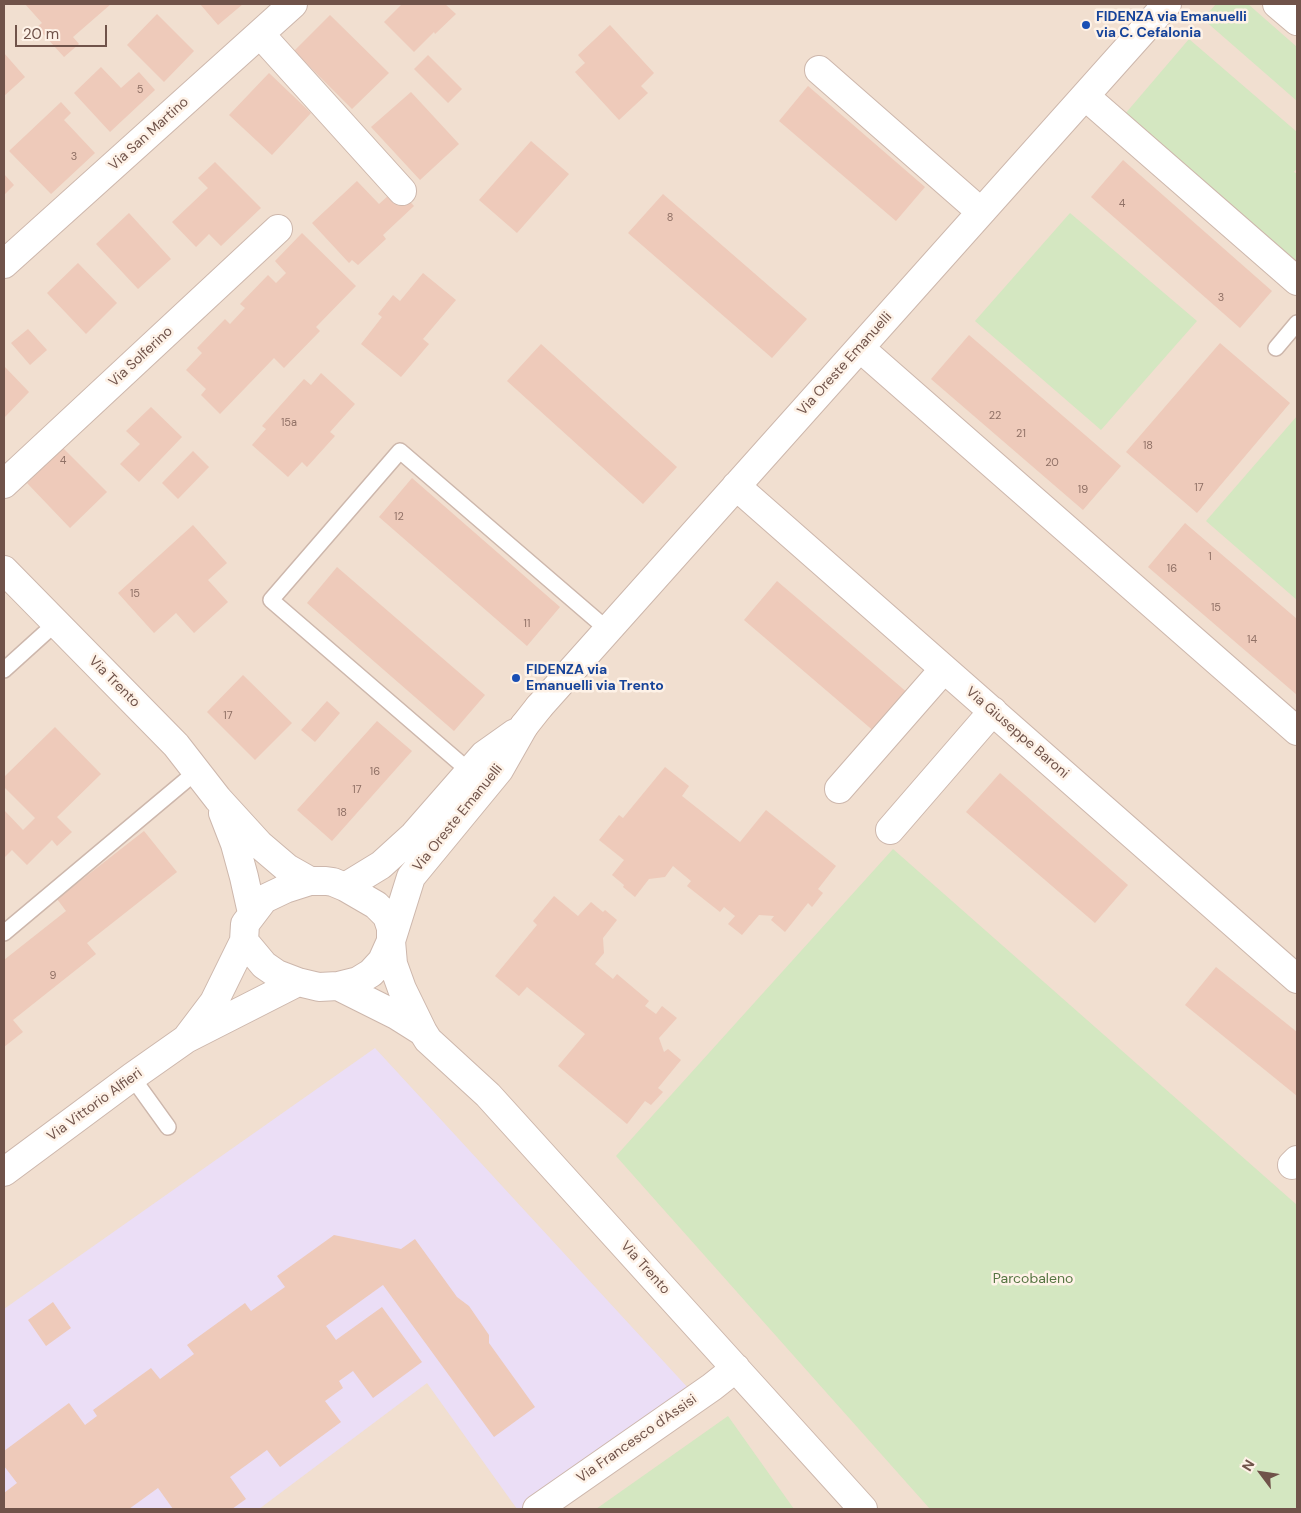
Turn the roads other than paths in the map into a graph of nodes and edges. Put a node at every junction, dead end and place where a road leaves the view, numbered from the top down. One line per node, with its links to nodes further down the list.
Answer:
1 (293, 4): 5 (street, Via San Martino)
2 (1167, 4): 7 (street, Via Oreste Emanuelli)
3 (1277, 4): 4 (street)
4 (1297, 21)
5 (260, 34): 8 (street); 11 (street, Via San Martino)
6 (819, 70): 9 (street)
7 (1085, 96): 9 (street, Via Oreste Emanuelli); 12 (street)
8 (402, 191)
9 (981, 212): 14 (street, Via Oreste Emanuelli)
10 (278, 229): 16 (street, Via Solferino)
11 (4, 264)
12 (1297, 281)
13 (1297, 323): 15 (lane)
14 (860, 348): 17 (street, Via Oreste Emanuelli); 24 (street)
15 (1276, 348)
16 (4, 484)
17 (736, 486): 20 (street, Via Oreste Emanuelli); 21 (street, Via Giuseppe Baroni)
18 (4, 570): 19 (street, Via Trento)
19 (56, 623): 22 (lane); 25 (street, Via Trento)
20 (608, 630): 26 (street, Via Oreste Emanuelli); 26 (lane)
21 (944, 669): 23 (street, Via Giuseppe Baroni); 27 (street)
22 (4, 670)
23 (992, 711): 29 (street); 36 (street, Via Giuseppe Baroni)
24 (1297, 731)
25 (198, 771): 28 (street, Via Trento); 33 (lane)
26 (477, 778): 31 (street, Via Oreste Emanuelli); 35 (street, Via Oreste Emanuelli)
27 (839, 789)
28 (218, 800): 30 (street); 32 (street)
29 (890, 830)
30 (310, 881): 31 (street); 32 (street)
31 (345, 887): 35 (street)
32 (252, 913): 34 (street)
33 (4, 933)
34 (244, 941): 37 (street); 40 (street)
35 (390, 941): 38 (street); 39 (street)
36 (1297, 979)
37 (298, 982): 38 (street); 40 (street)
38 (338, 986): 39 (street)
39 (423, 1032): 44 (street, Via Trento)
40 (186, 1039): 41 (street, Via Vittorio Alfieri)
41 (132, 1076): 42 (lane); 43 (street, Via Vittorio Alfieri)
42 (168, 1127)
43 (4, 1172)
44 (736, 1368): 45 (street, Via Francesco d'Assisi); 46 (street, Via Trento)
45 (537, 1509)
46 (863, 1509)

